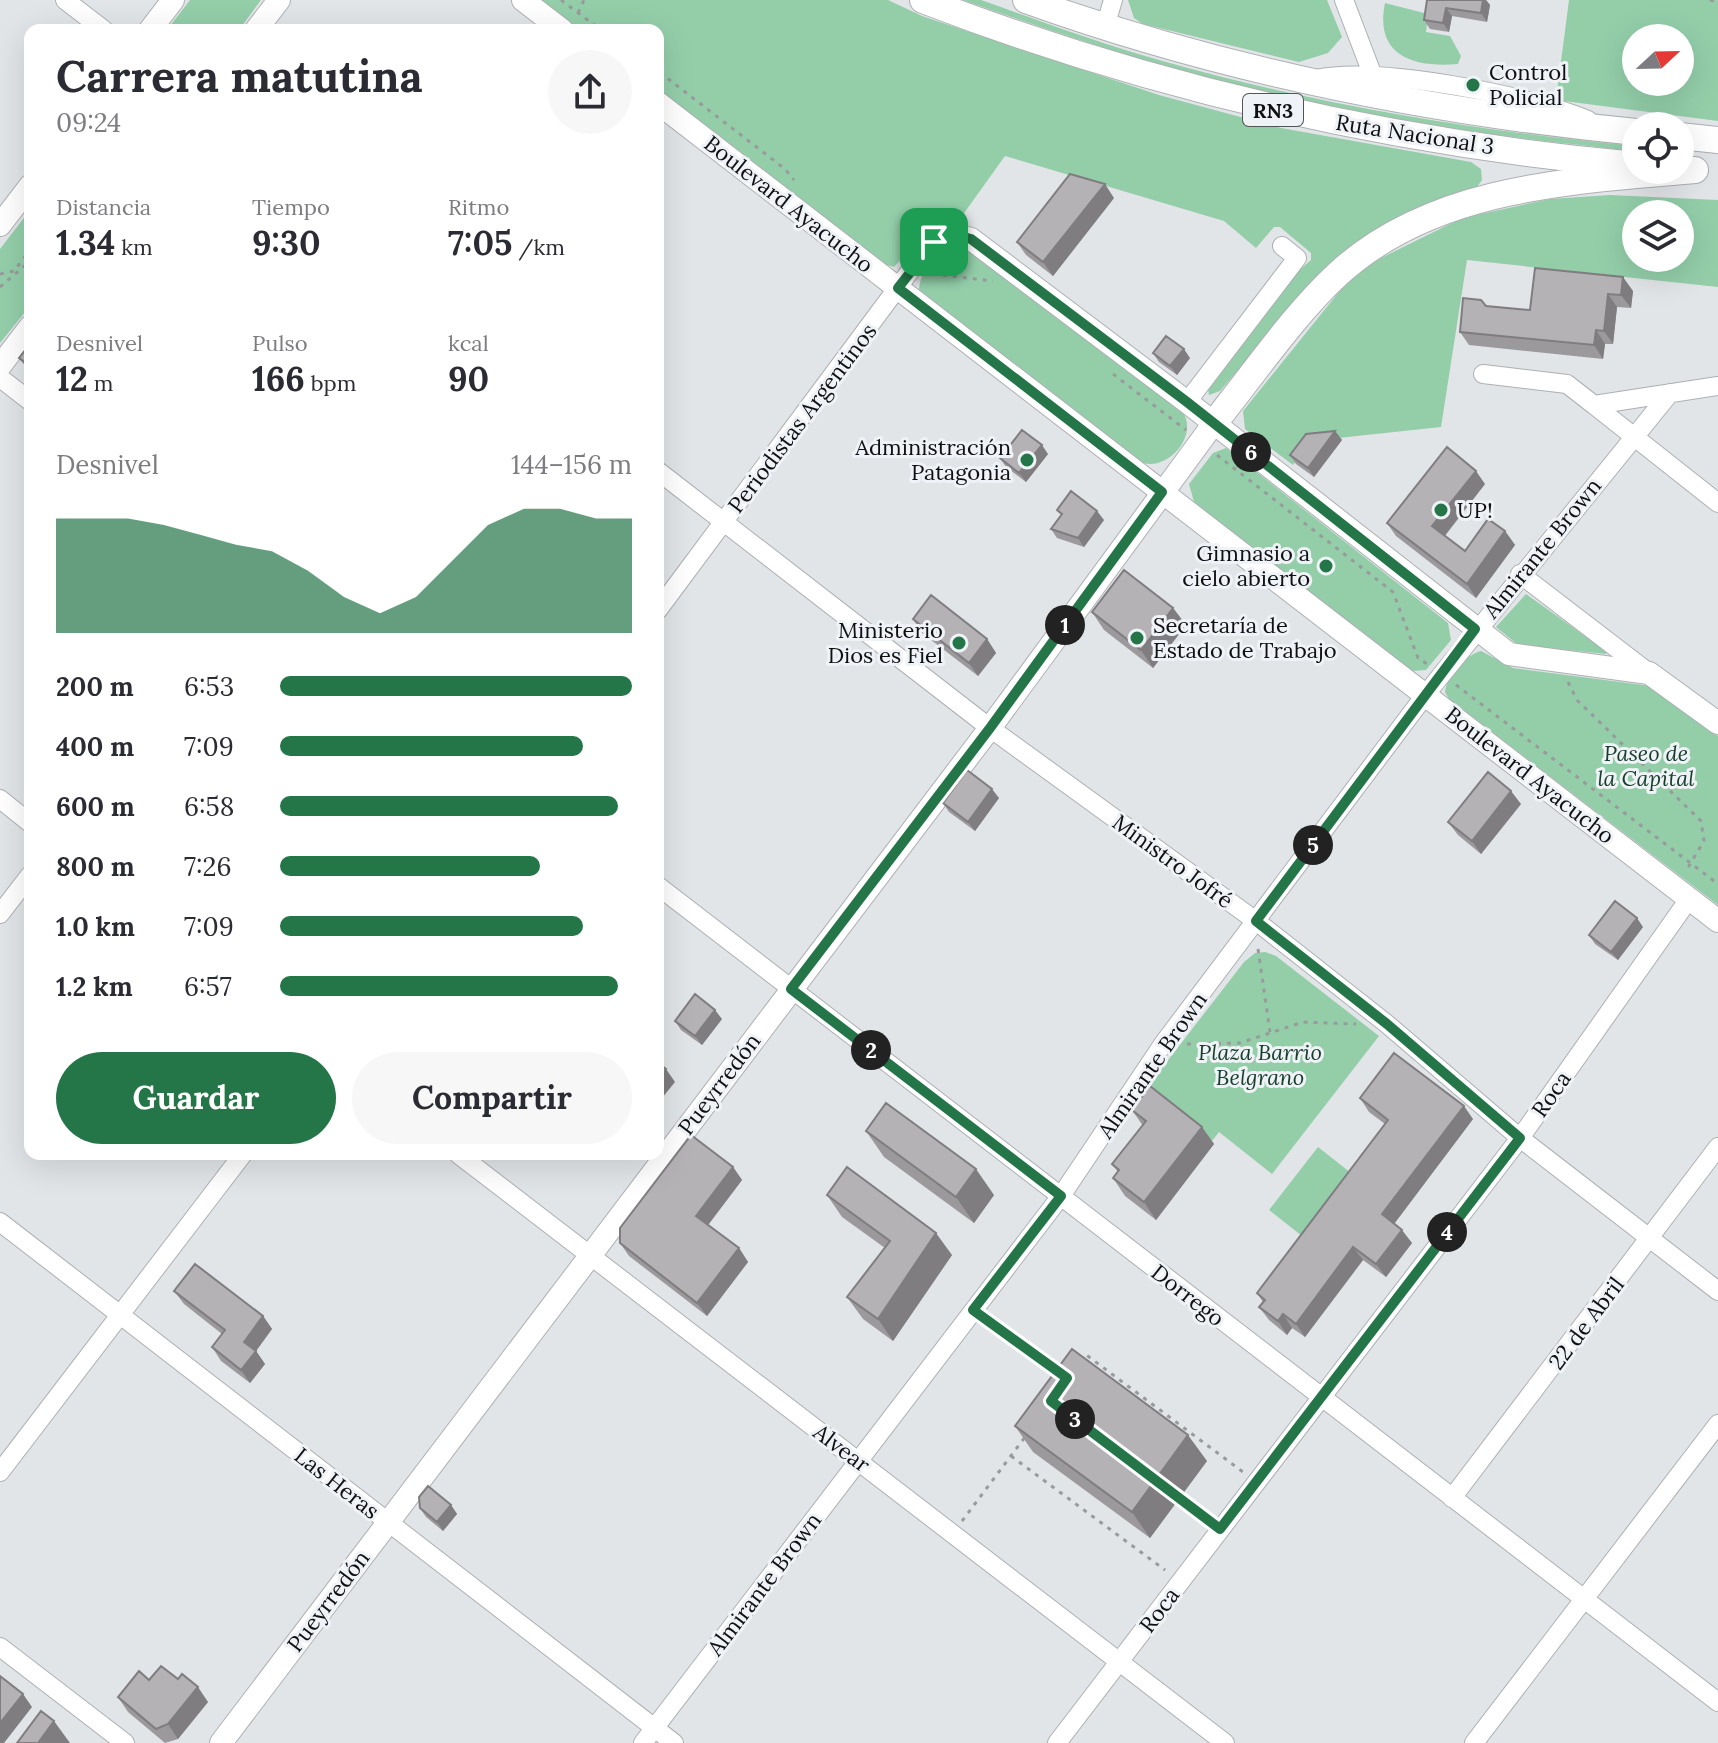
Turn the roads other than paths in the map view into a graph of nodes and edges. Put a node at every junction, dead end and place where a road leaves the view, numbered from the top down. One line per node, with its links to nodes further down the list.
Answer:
1 (65, 0): 9 (street)
2 (173, 0): 10 (main road)
3 (279, 0): 11 (main road)
4 (523, 0): 12 (main road)
5 (923, 0): 19 (highway, Ruta Nacional 3 / RN3)
6 (1026, 0): 13 (highway, Ruta Nacional 3 / RN3)
7 (1113, 0): 13 (street)
8 (1344, 0): 14 (street)
9 (96, 24)
10 (155, 24)
11 (261, 24)
12 (554, 24)
13 (1105, 27): 14 (highway, Ruta Nacional 3 / RN3)
14 (1376, 85): 16 (highway, Ruta Nacional 3 / RN3)
15 (664, 108): 25 (main road, Boulevard Ayacucho)
16 (1622, 130)
17 (1694, 137): 18 (highway)
18 (1718, 140)
19 (1622, 163)
20 (1698, 171): 35 (highway)
21 (24, 194): 22 (main road)
22 (0, 225)
23 (952, 234): 25 (street, Periodistas Argentinos); 33 (main road)
24 (1282, 246): 33 (street)
25 (898, 288): 38 (main road, Boulevard Ayacucho); 40 (street, Periodistas Argentinos)
26 (24, 335): 27 (main road)
27 (0, 366)
28 (1483, 374): 34 (street)
29 (0, 378): 32 (street)
30 (1718, 386): 31 (street)
31 (1670, 393): 34 (street); 36 (street, Almirante Brown)
32 (24, 396)
33 (1187, 402): 35 (main road)
34 (1594, 405): 36 (street)
35 (1214, 423): 38 (main road, Pueyrredón); 43 (main road)
36 (1633, 436): 39 (street); 41 (street, Almirante Brown)
37 (664, 476): 40 (street, Ministro Jofré)
38 (1162, 492): 45 (main road, Boulevard Ayacucho); 47 (main road, Pueyrredón)
39 (1718, 503)
40 (725, 522): 42 (street, Periodistas Argentinos); 47 (street, Ministro Jofré)
41 (1520, 574): 43 (street, Almirante Brown); 44 (street)
42 (664, 602)
43 (1475, 629): 44 (main road); 45 (street, Almirante Brown)
44 (1649, 673): 46 (main road)
45 (1426, 694): 52 (main road, Boulevard Ayacucho); 54 (street, Almirante Brown)
46 (1718, 723)
47 (990, 728): 54 (street, Ministro Jofré); 56 (main road, Pueyrredón)
48 (0, 799): 49 (street)
49 (24, 818)
50 (24, 883): 53 (street)
51 (664, 891): 56 (street, Dorrego)
52 (1680, 892): 55 (main road, Boulevard Ayacucho); 57 (street, Roca)
53 (0, 914)
54 (1256, 921): 57 (street, Ministro Jofré); 63 (street, Almirante Brown)
55 (1718, 921)
56 (791, 989): 59 (main road, Pueyrredón); 63 (street, Dorrego)
57 (1520, 1138): 65 (street, Ministro Jofré); 69 (street, Roca)
58 (1718, 1147): 65 (street, 22 de Abril)
59 (664, 1156)
60 (238, 1160): 68 (street)
61 (466, 1160): 66 (street, Alvear)
62 (661, 1160): 66 (main road, Pueyrredón)
63 (1061, 1196): 69 (street, Dorrego); 71 (street, Almirante Brown)
64 (0, 1222): 68 (street, Las Heras)
65 (1651, 1238): 67 (street, Ministro Jofré); 73 (street, 22 de Abril)
66 (589, 1255): 71 (street, Alvear); 74 (main road, Pueyrredón)
67 (1718, 1291)
68 (120, 1315): 72 (street); 74 (street, Las Heras)
69 (1321, 1398): 73 (street, Dorrego); 77 (street, Roca)
70 (1718, 1424): 75 (street)
71 (858, 1461): 77 (street, Alvear); 79 (street, Almirante Brown)
72 (0, 1472)
73 (1452, 1498): 75 (street, Dorrego)
74 (387, 1521): 79 (street, Las Heras); 81 (main road, Pueyrredón)
75 (1583, 1600): 78 (street, Dorrego); 86 (street)
76 (0, 1647): 80 (street)
77 (1119, 1661): 84 (street, Roca); 85 (street, Alvear)
78 (1718, 1702)
79 (654, 1728): 82 (street, Almirante Brown); 83 (street, Las Heras)
80 (125, 1743)
81 (221, 1743)
82 (643, 1743)
83 (674, 1743)
84 (1057, 1743)
85 (1225, 1743)
86 (1474, 1743)

